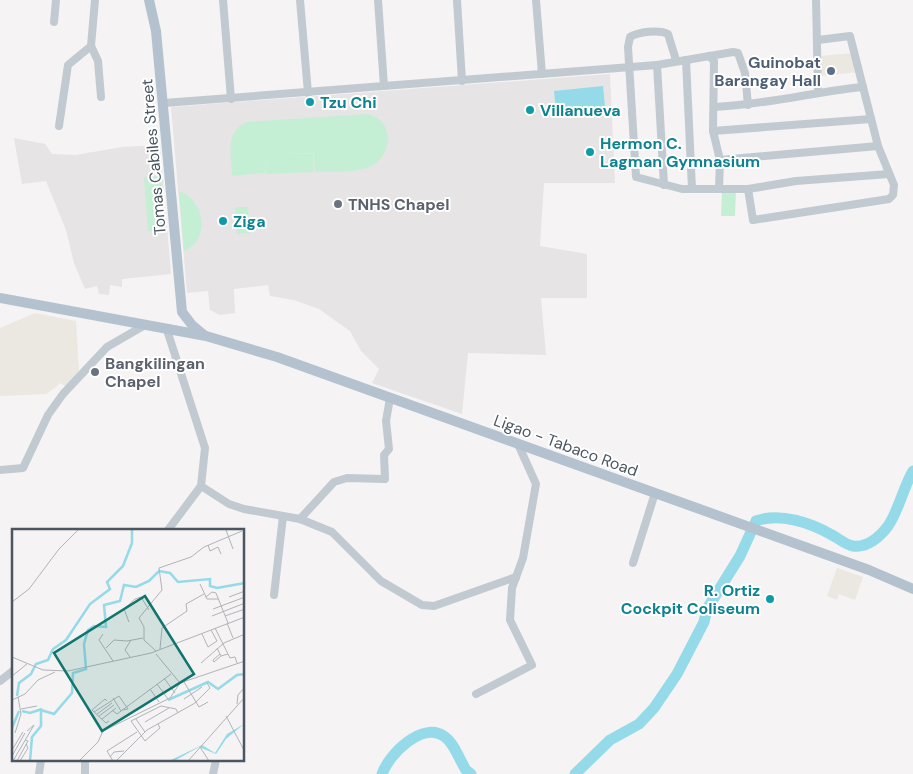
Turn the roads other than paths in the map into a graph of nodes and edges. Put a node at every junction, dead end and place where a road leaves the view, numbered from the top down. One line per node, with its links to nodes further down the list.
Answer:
1 (56, 0): 10 (street)
2 (95, 0): 12 (street)
3 (149, 0): 26 (main road, Tomas Cabiles Street)
4 (223, 0): 25 (street)
5 (300, 0): 23 (street)
6 (378, 0): 20 (street)
7 (457, 0): 19 (street)
8 (536, 0): 18 (street)
9 (816, 0): 11 (street)
10 (54, 22)
11 (818, 40): 21 (street); 22 (street)
12 (91, 46): 24 (street); 30 (street)
13 (709, 56): 15 (street); 27 (street); 28 (street)
14 (676, 60): 15 (street); 16 (street); 17 (street)
15 (686, 60): 36 (street)
16 (657, 65): 17 (street); 35 (street)
17 (630, 66): 18 (street); 35 (street)
18 (542, 74): 19 (street)
19 (462, 81): 20 (street)
20 (384, 86): 23 (street)
21 (863, 87): 22 (street); 29 (street)
22 (818, 92): 27 (street)
23 (308, 93): 25 (street)
24 (101, 97)
25 (231, 99): 26 (street)
26 (164, 103): 40 (main road, Tomas Cabiles Street)
27 (748, 106): 28 (street)
28 (714, 107): 31 (street)
29 (871, 119): 31 (street); 32 (street)
30 (59, 126)
31 (713, 131): 33 (street)
32 (878, 146): 33 (street); 34 (street)
33 (720, 160): 37 (street)
34 (889, 174): 38 (street); 38 (street)
35 (664, 185): 36 (street)
36 (692, 189): 37 (street)
37 (719, 189): 38 (street)
38 (748, 189)
39 (0, 298): 41 (main road, Ligao - Tabaco Road)
40 (182, 312): 42 (main road); 43 (main road, Ligao - Tabaco Road)
41 (145, 325): 42 (main road, Ligao - Tabaco Road); 46 (street)
42 (167, 330): 43 (main road, Ligao - Tabaco Road); 47 (street)
43 (206, 336): 44 (main road, Ligao - Tabaco Road)
44 (390, 398): 45 (main road, Ligao - Tabaco Road); 50 (street)
45 (518, 444): 48 (main road, Ligao - Tabaco Road); 53 (street)
46 (0, 470)
47 (201, 486): 49 (street); 51 (street)
48 (655, 493): 52 (street); 54 (main road, Ligao - Tabaco Road)
49 (283, 516): 50 (street); 55 (street)
50 (300, 519): 53 (street)
51 (169, 529)
52 (633, 563)
53 (516, 577): 58 (street)
54 (913, 589)
55 (274, 595)
56 (12, 672): 57 (street)
57 (0, 681)
58 (476, 694)
59 (85, 762): 60 (street)
60 (85, 774)

